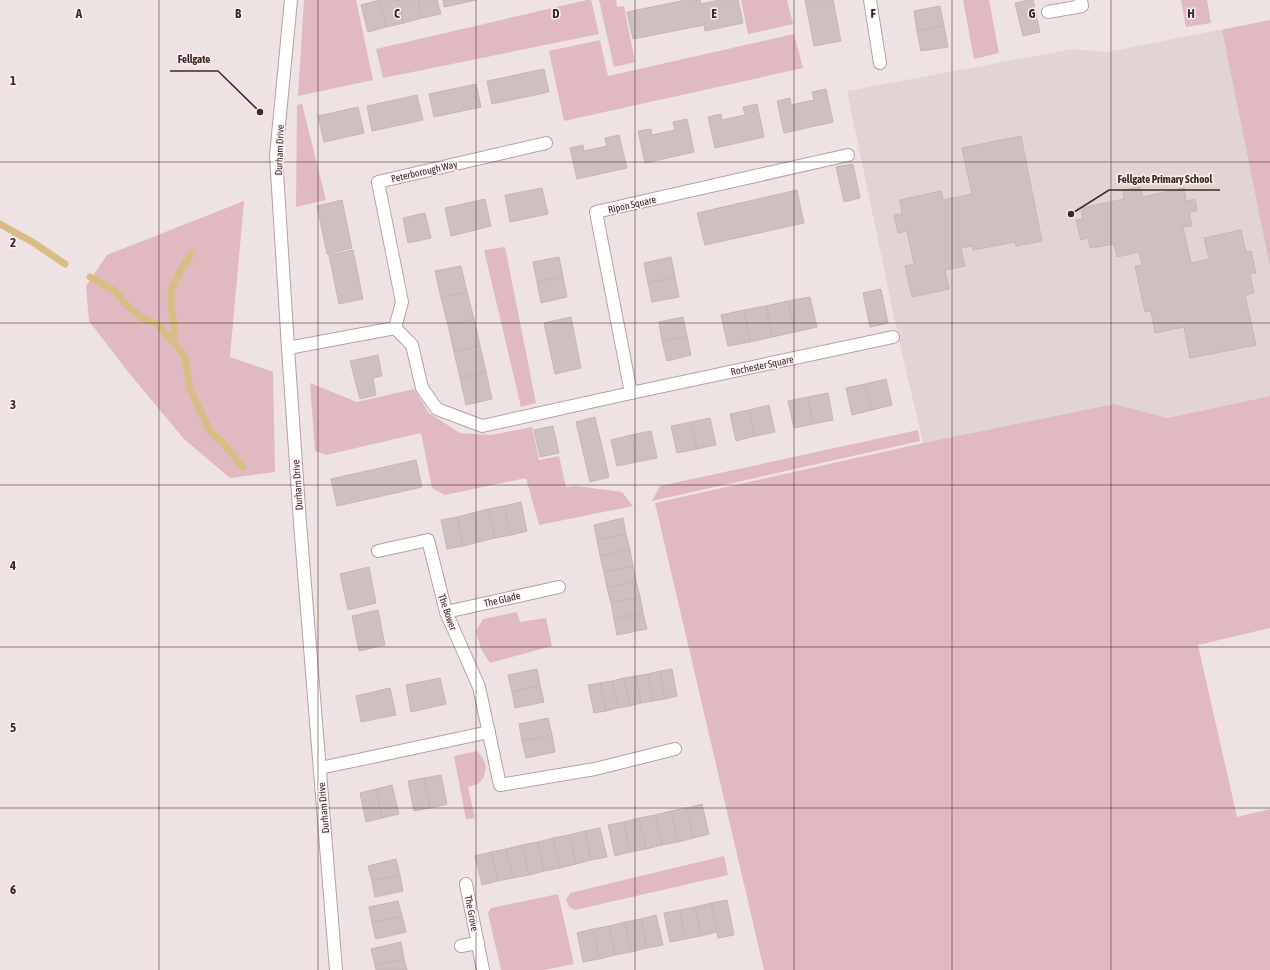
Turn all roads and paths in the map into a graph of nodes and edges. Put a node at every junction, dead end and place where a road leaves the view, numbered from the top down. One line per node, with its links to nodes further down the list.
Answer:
1 (291, 0): 10 (street, Durham Drive)
2 (870, 0): 5 (street)
3 (1081, 0): 4 (street)
4 (1048, 12)
5 (880, 63)
6 (546, 143): 8 (street, Peterborough Way)
7 (848, 155): 11 (street, Ripon Square)
8 (395, 328): 10 (street); 11 (street)
9 (893, 337): 11 (street, Rochester Square)
10 (288, 348): 17 (street, Durham Drive)
11 (631, 392)
12 (378, 551): 14 (street, The Bower)
13 (559, 587): 14 (street, The Glade)
14 (446, 612): 15 (street, The Bower)
15 (488, 732): 16 (street, The Bower); 17 (street)
16 (675, 749)
17 (320, 768): 21 (street, Durham Drive)
18 (466, 884): 19 (street, The Grove)
19 (478, 943): 20 (street, The Grove); 22 (street, The Grove)
20 (461, 946)
21 (336, 970)
22 (483, 970)

